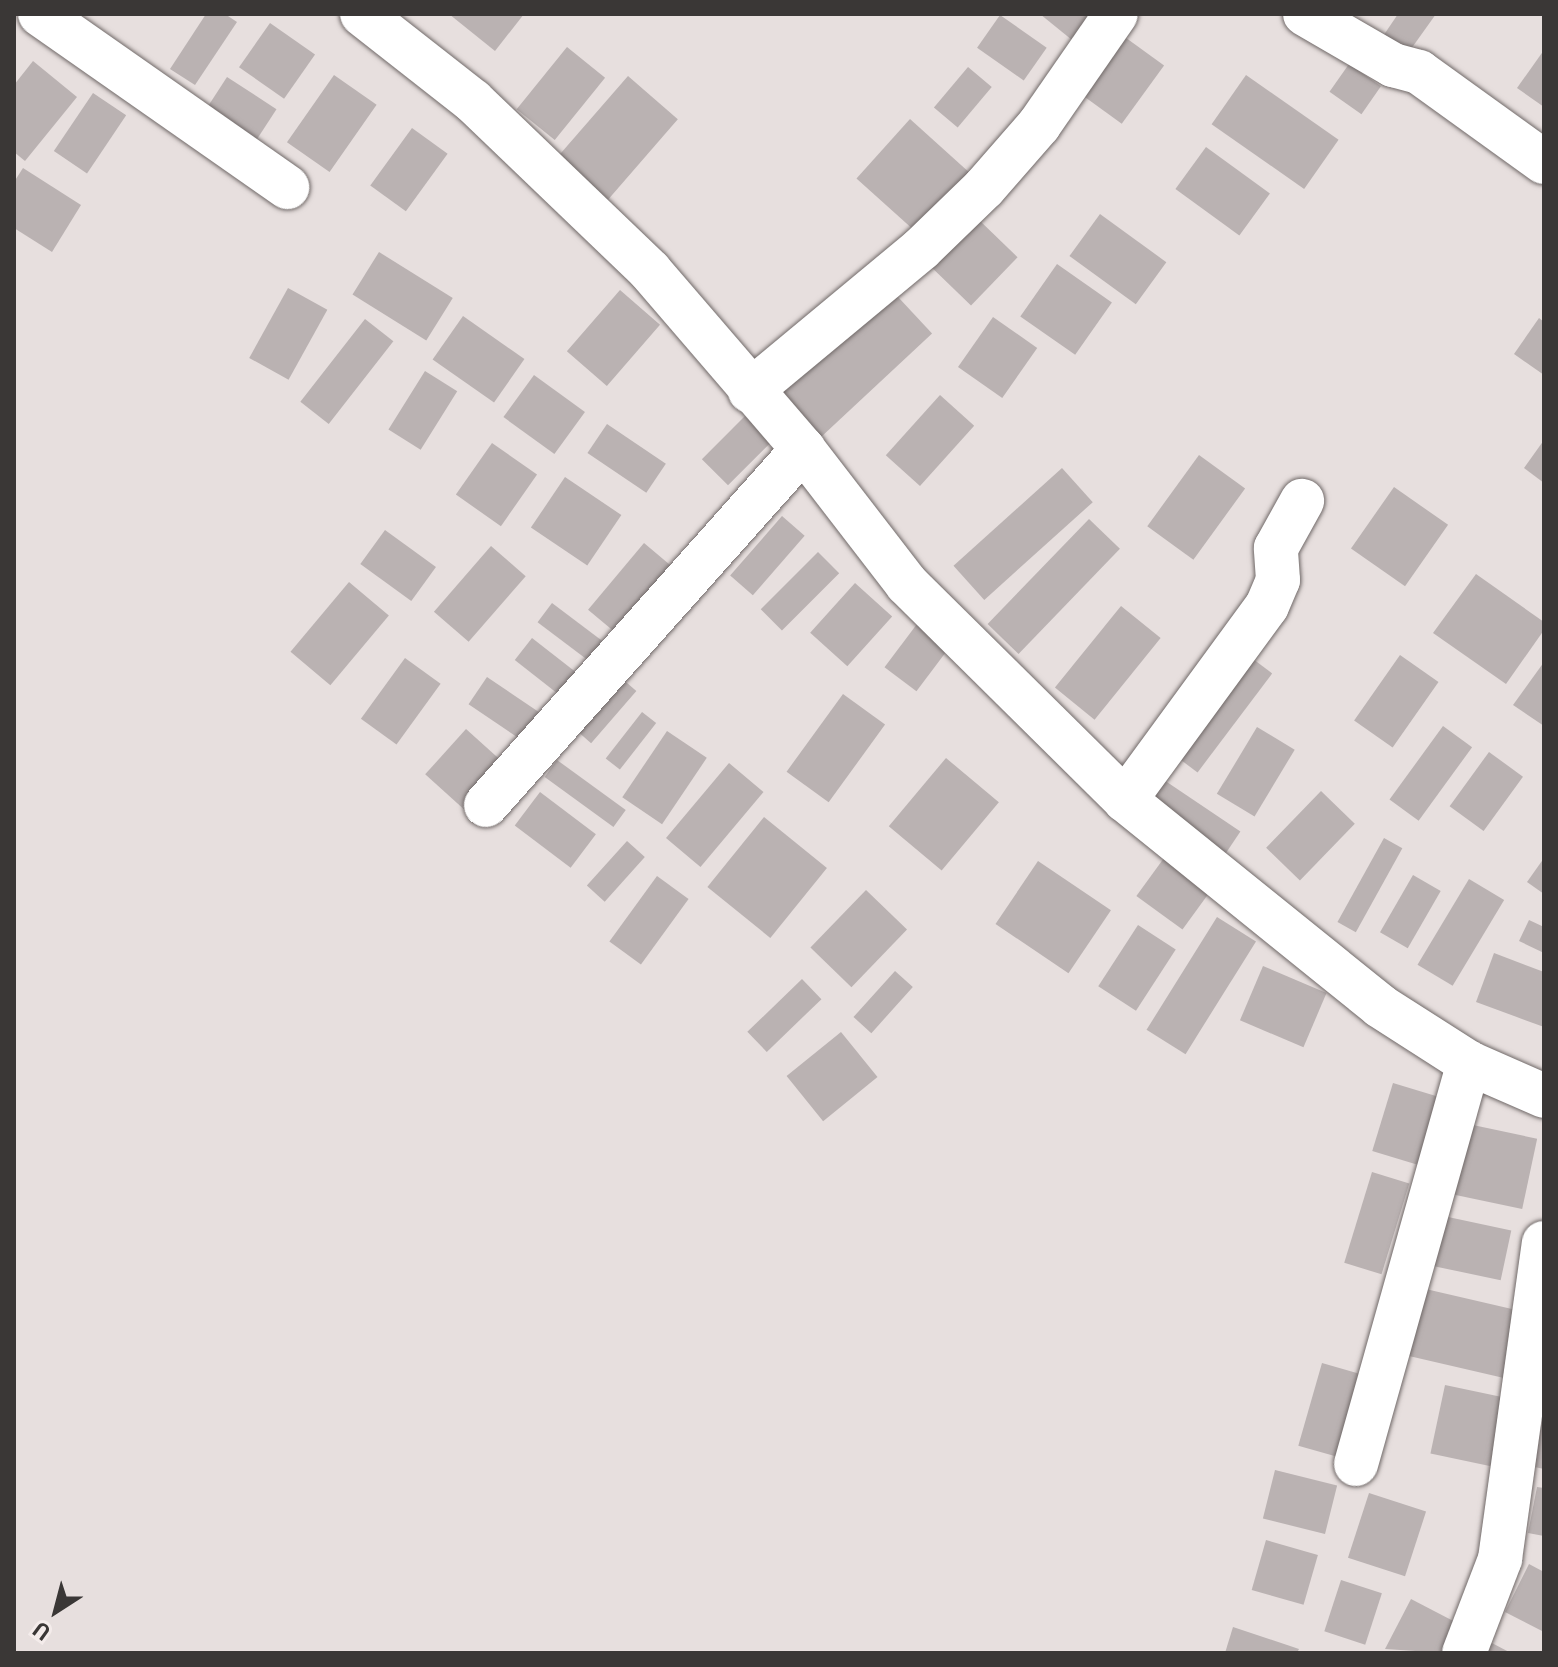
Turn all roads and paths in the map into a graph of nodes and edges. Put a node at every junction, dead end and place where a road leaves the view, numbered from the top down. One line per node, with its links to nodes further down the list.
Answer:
1 (40, 14): 6 (street)
2 (362, 14): 7 (street)
3 (1116, 14): 7 (street)
4 (1305, 14): 5 (street)
5 (1544, 162)
6 (287, 187)
7 (750, 391): 8 (street)
8 (803, 449): 10 (street); 11 (street)
9 (1302, 501): 10 (street)
10 (1125, 800): 12 (street)
11 (486, 805)
12 (1469, 1063): 13 (street); 15 (street)
13 (1544, 1096)
14 (1544, 1243): 16 (street)
15 (1356, 1464)
16 (1464, 1653)

